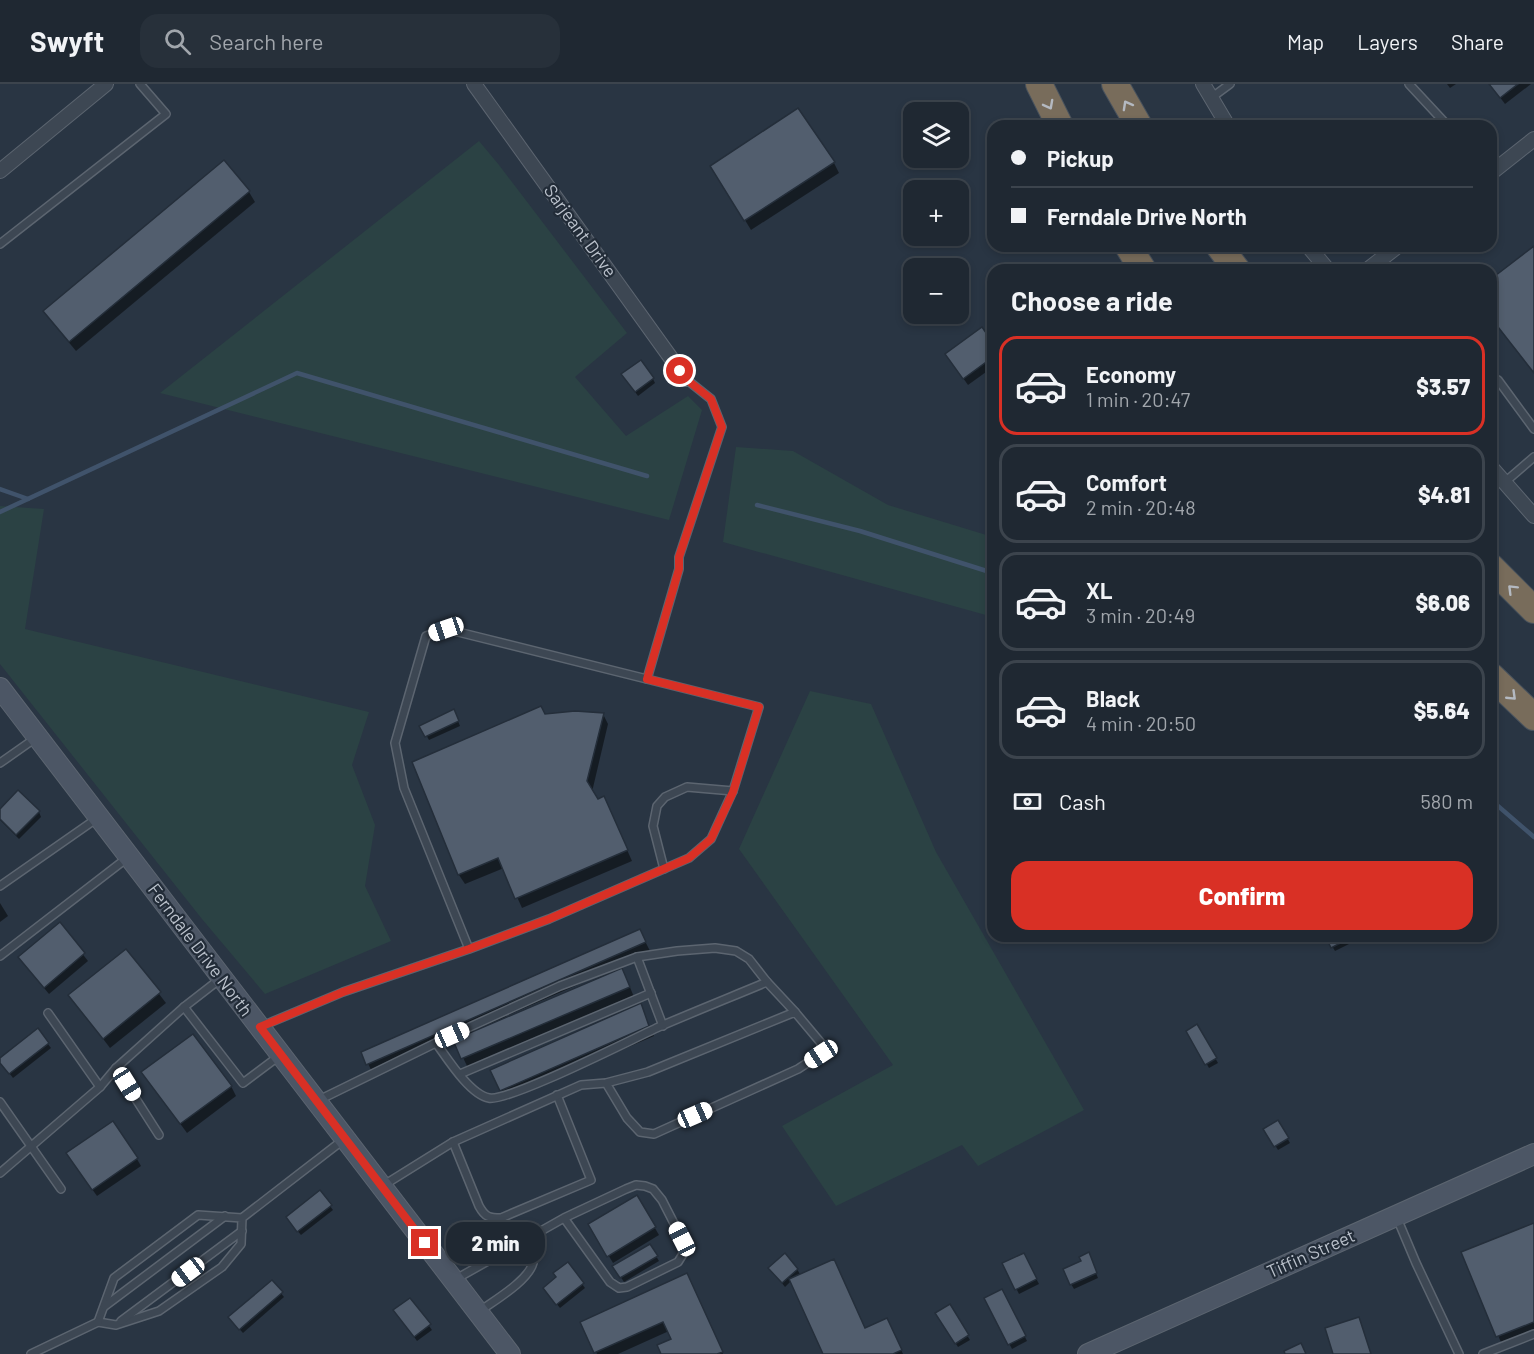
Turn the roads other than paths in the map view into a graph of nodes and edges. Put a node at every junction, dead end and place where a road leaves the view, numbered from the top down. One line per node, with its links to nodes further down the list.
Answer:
1 (106, 84): 16 (street)
2 (140, 84): 17 (lane)
3 (474, 84): 22 (street, Sarjeant Drive)
4 (1039, 84): 10 (highway, one-way to 10)
5 (1115, 84): 11 (highway, one-way to 5)
6 (1203, 84): 9 (street)
7 (1230, 84): 9 (lane)
8 (1409, 84): 13 (lane)
9 (1211, 98): 12 (street)
10 (1057, 120)
11 (1136, 120)
12 (1224, 120)
13 (1440, 120)
14 (1534, 139): 15 (street)
15 (1497, 165)
16 (0, 171)
17 (0, 244)
18 (1313, 252): 20 (street)
19 (1390, 252): 21 (street)
20 (1323, 264)
21 (1375, 264)
22 (686, 379): 31 (lane)
23 (1498, 380): 24 (lane)
24 (1534, 429)
25 (1534, 457): 27 (lane)
26 (1497, 474): 27 (street)
27 (1505, 483): 28 (street)
28 (1534, 516)
29 (1497, 573): 30 (highway, one-way to 29)
30 (1534, 610)
31 (647, 679): 37 (lane); 42 (lane)
32 (1497, 682): 34 (highway, one-way to 34)
33 (0, 688): 35 (main road, Ferndale Drive North)
34 (1534, 717)
35 (38, 736): 36 (lane); 38 (main road, Ferndale Drive North)
36 (0, 763)
37 (733, 792): 40 (lane); 40 (lane)
38 (99, 817): 39 (main road, Ferndale Drive North); 41 (lane)
39 (129, 856): 43 (lane); 45 (main road, Ferndale Drive North)
40 (664, 869): 42 (lane)
41 (0, 886)
42 (469, 949): 52 (lane)
43 (0, 956)
44 (638, 957): 46 (lane); 47 (lane); 53 (lane)
45 (220, 979): 48 (lane); 52 (main road, Ferndale Drive North)
46 (766, 982): 49 (lane); 51 (lane)
47 (651, 993): 51 (lane); 56 (lane)
48 (184, 1007): 54 (lane); 55 (lane)
49 (795, 1012): 57 (lane); 57 (lane)
50 (48, 1013): 58 (lane)
51 (663, 1026): 56 (lane)
52 (260, 1027): 54 (main road, Ferndale Drive North)
53 (436, 1043): 56 (lane); 60 (lane)
54 (281, 1054): 60 (main road, Ferndale Drive North)
55 (116, 1068): 58 (lane); 62 (lane)
56 (460, 1074)
57 (606, 1083): 59 (lane)
58 (100, 1087): 65 (lane)
59 (557, 1095): 64 (lane); 64 (lane)
60 (316, 1101): 63 (main road, Ferndale Drive North)
61 (0, 1102): 65 (lane)
62 (159, 1135)
63 (345, 1138): 68 (main road, Ferndale Drive North); 72 (lane)
64 (453, 1142): 68 (lane)
65 (32, 1147): 67 (lane); 69 (lane)
66 (1534, 1154): 71 (main road, Tiffin Street)
67 (0, 1173)
68 (382, 1186): 76 (main road, Ferndale Drive North)
69 (61, 1189)
70 (225, 1216): 72 (lane); 77 (lane); 77 (lane)
71 (1396, 1216): 84 (main road, Tiffin Street); 85 (lane)
72 (242, 1218): 74 (lane)
73 (564, 1218): 73 (lane); 75 (lane)
74 (242, 1231): 80 (lane); 80 (lane)
75 (532, 1234): 76 (lane); 78 (lane)
76 (453, 1280): 78 (main road, Ferndale Drive North)
77 (103, 1308): 79 (lane)
78 (478, 1312): 83 (main road, Ferndale Drive North)
79 (98, 1322): 80 (lane); 82 (lane)
80 (116, 1325)
81 (1534, 1334): 86 (lane)
82 (31, 1354)
83 (510, 1354)
84 (1088, 1354)
85 (1459, 1354)
86 (1483, 1354)

